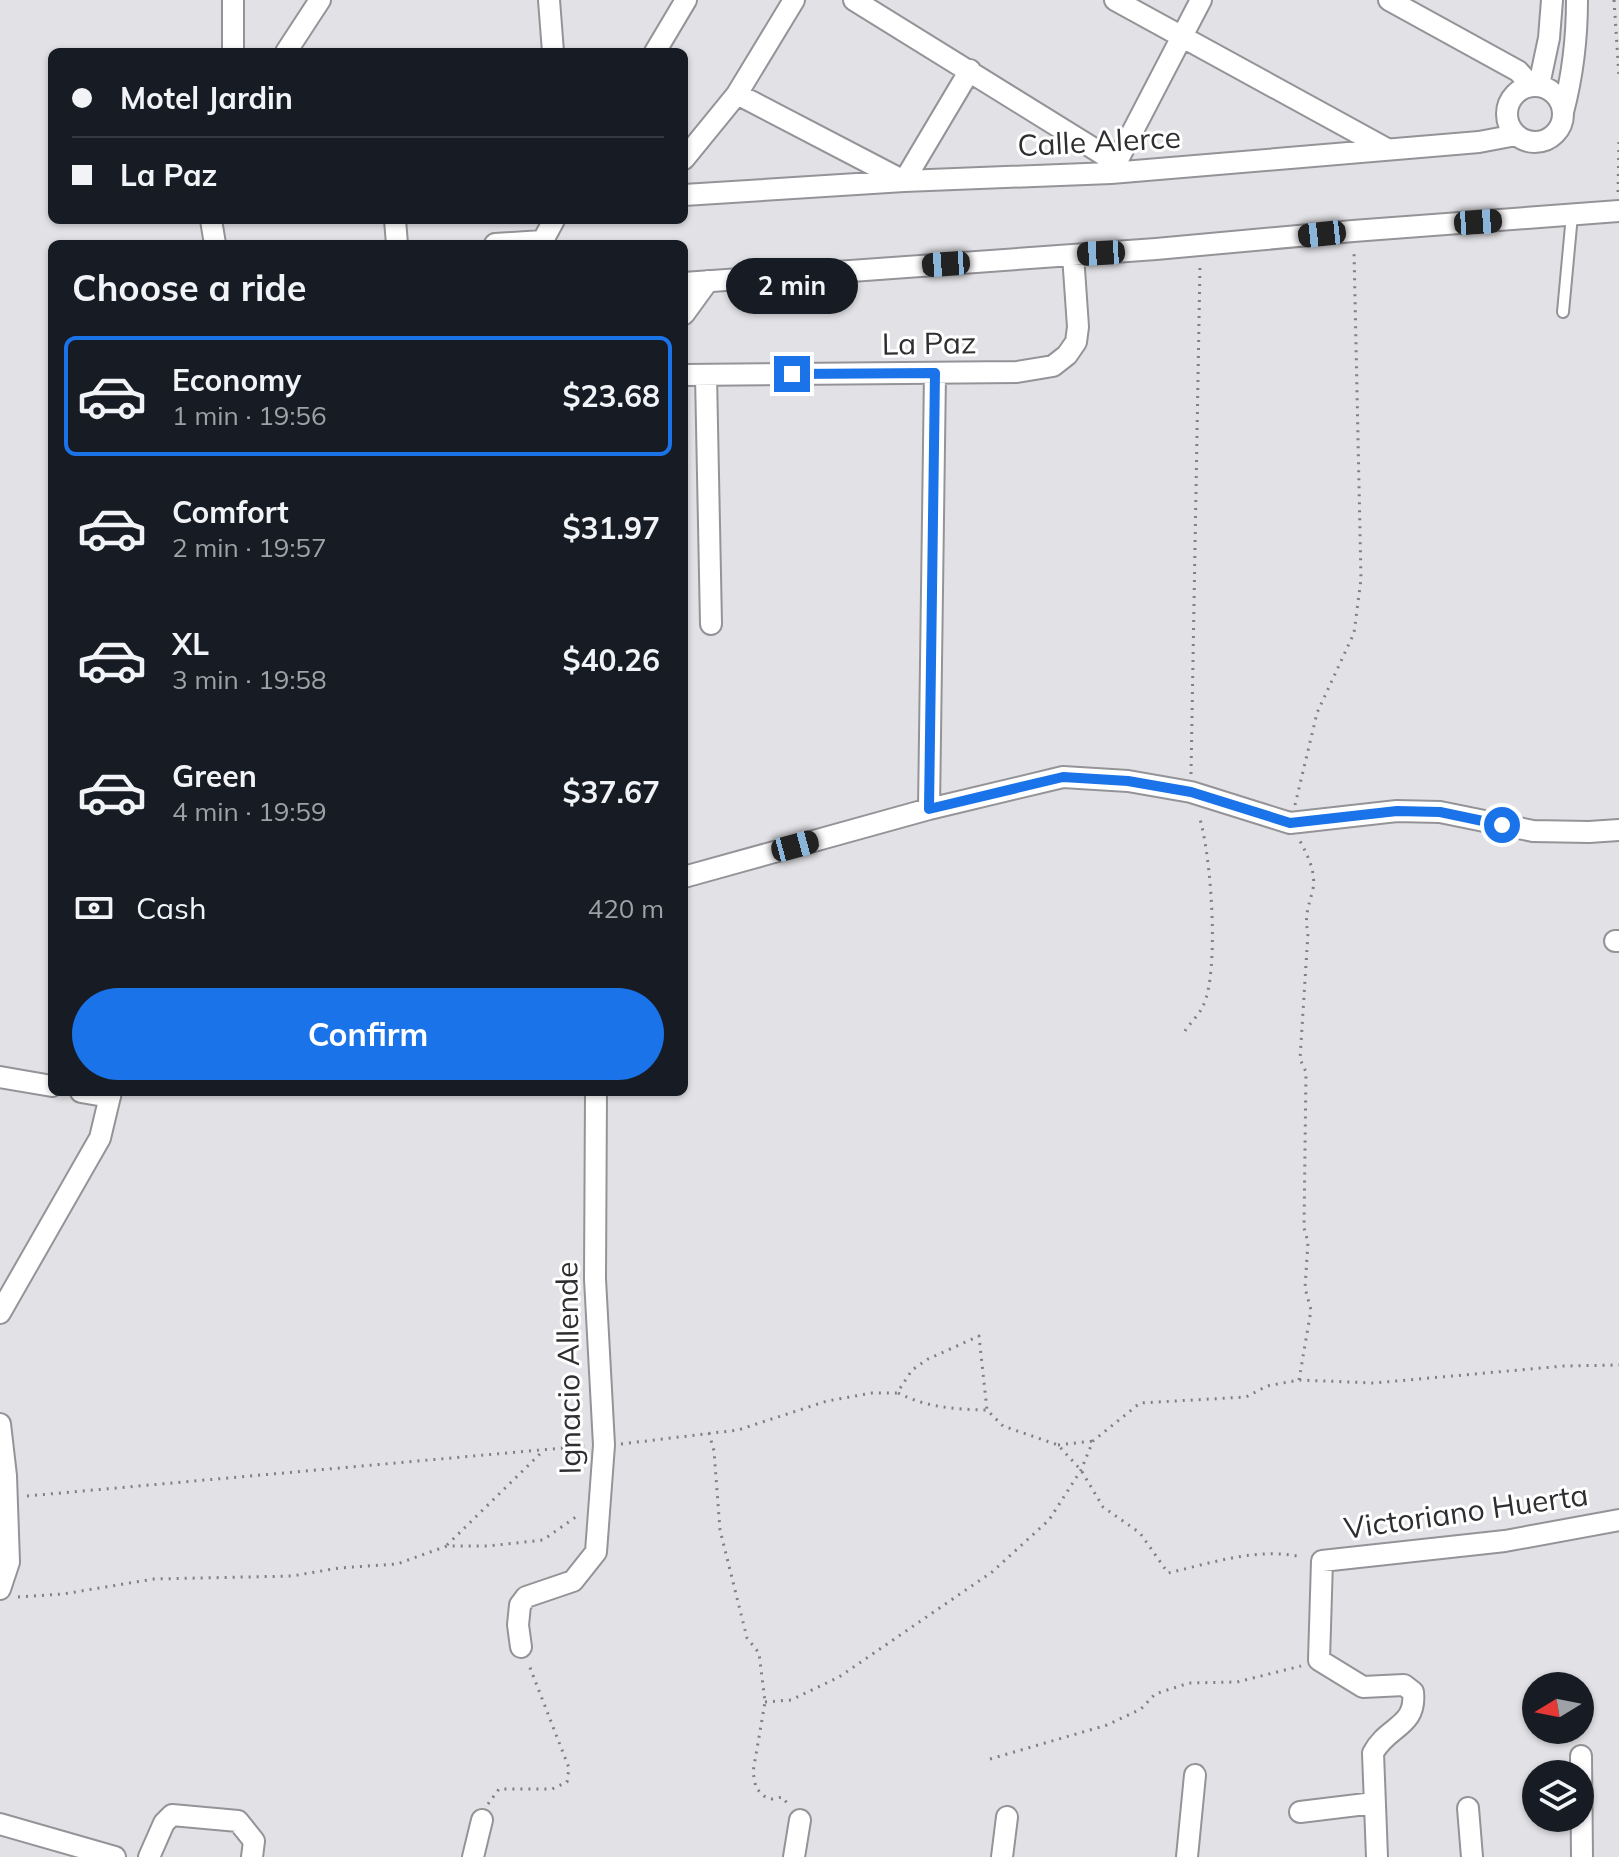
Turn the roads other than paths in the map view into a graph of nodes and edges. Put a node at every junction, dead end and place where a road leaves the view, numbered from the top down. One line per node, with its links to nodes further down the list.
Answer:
1 (233, 0): 13 (street)
2 (320, 0): 14 (street)
3 (549, 0): 15 (street)
4 (686, 0): 16 (street)
5 (794, 0): 19 (street)
6 (854, 0): 17 (street)
7 (1115, 0): 12 (street)
8 (1201, 0): 12 (street)
9 (1389, 0): 18 (street)
10 (1552, 0): 18 (street)
11 (1577, 0): 20 (street)
12 (1182, 37): 22 (street); 24 (street)
13 (233, 48)
14 (289, 48)
15 (553, 48)
16 (657, 48)
17 (970, 70): 24 (street); 25 (street)
18 (1536, 86): 20 (street); 21 (street)
19 (737, 94): 23 (street); 25 (street)
20 (1563, 112): 21 (street)
21 (1516, 135): 22 (street, Calle Alerce)
22 (1387, 149): 24 (street, Calle Alerce)
23 (688, 154)
24 (1114, 168): 25 (street, Calle Alerce)
25 (904, 181): 26 (street, Calle Alerce)
26 (688, 195)
27 (1618, 211): 28 (street)
28 (1572, 215): 29 (street); 33 (lane)
29 (1073, 255): 30 (street); 34 (street, La Paz)
30 (708, 281): 31 (street); 32 (street)
31 (688, 283)
32 (688, 308)
33 (1563, 312)
34 (935, 373): 36 (street, La Paz); 38 (street)
35 (688, 375): 36 (street, La Paz)
36 (706, 375): 37 (street)
37 (711, 624)
38 (929, 809): 39 (street); 40 (street)
39 (1619, 830)
40 (688, 876)
41 (0, 1077): 42 (street)
42 (48, 1085)
43 (111, 1096): 45 (street)
44 (596, 1096): 49 (street, Ignacio Allende)
45 (0, 1313)
46 (0, 1424): 48 (street)
47 (1619, 1520): 52 (street, Victoriano Huerta)
48 (1, 1587)
49 (521, 1647)
50 (1581, 1756): 68 (street)
51 (1195, 1775): 65 (street)
52 (1374, 1803): 54 (street); 66 (street)
53 (1468, 1808): 67 (street)
54 (1300, 1812)
55 (1007, 1817): 64 (street)
56 (482, 1820): 62 (street)
57 (800, 1820): 63 (street)
58 (0, 1824): 59 (street)
59 (115, 1857)
60 (149, 1857): 61 (street)
61 (252, 1857)
62 (473, 1857)
63 (794, 1857)
64 (1002, 1857)
65 (1187, 1857)
66 (1377, 1857)
67 (1472, 1857)
68 (1582, 1857)

